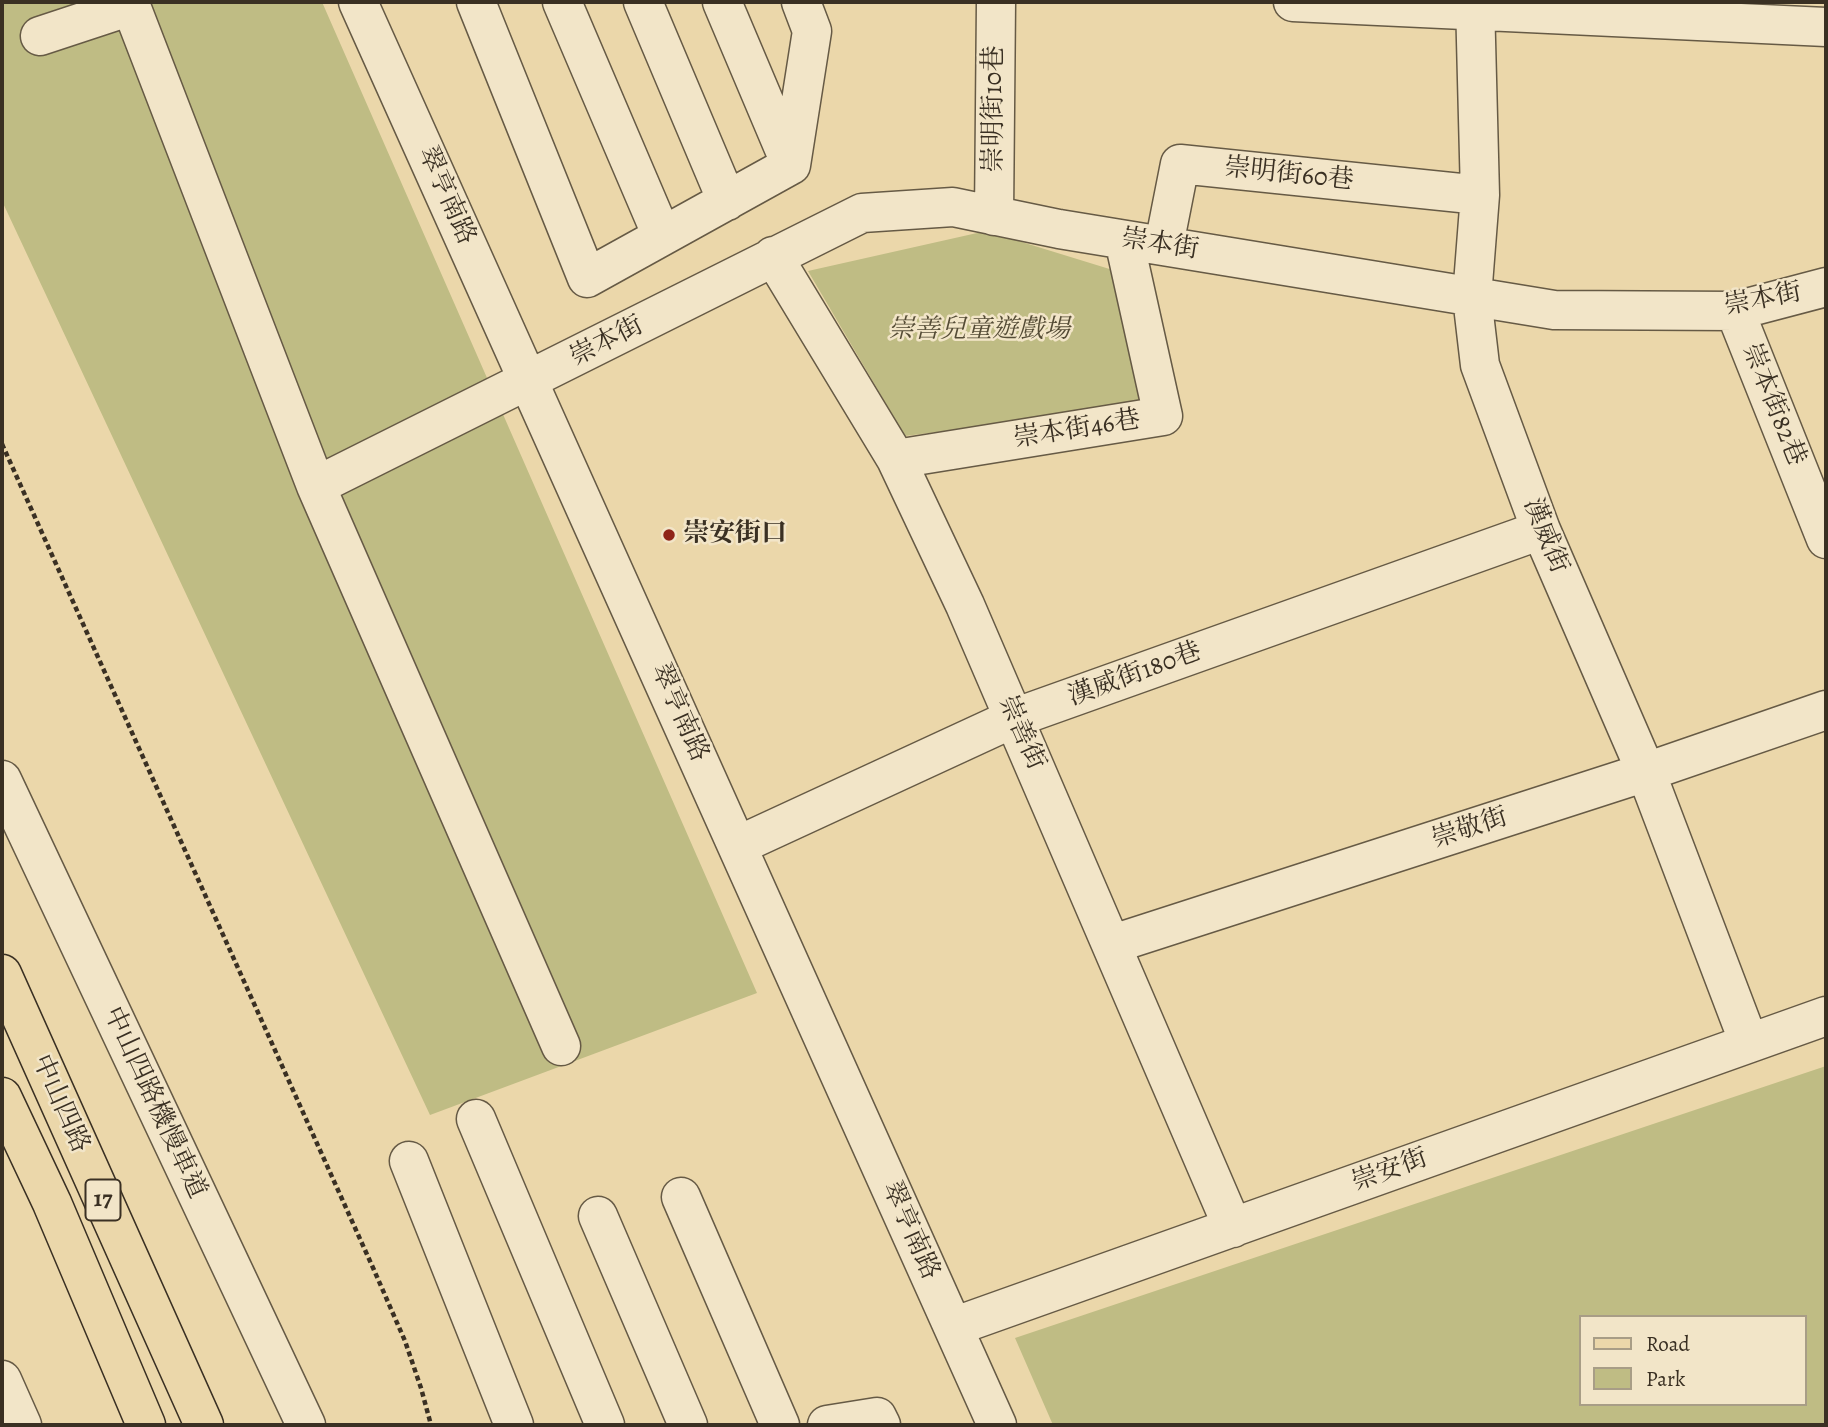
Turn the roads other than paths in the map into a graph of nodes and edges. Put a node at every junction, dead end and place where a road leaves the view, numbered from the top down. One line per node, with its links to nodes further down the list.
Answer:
1 (358, 2): 23 (street, 翠亨南路)
2 (476, 2): 16 (street)
3 (562, 2): 16 (street)
4 (643, 2): 14 (street)
5 (722, 2): 12 (street)
6 (801, 2): 12 (street)
7 (996, 2): 15 (street, 崇明街10巷)
8 (1293, 2): 9 (street)
9 (1475, 5): 10 (street); 13 (street, 漢威街)
10 (1826, 27)
11 (40, 36): 25 (street)
12 (791, 165): 14 (street)
13 (1480, 195): 18 (street, 崇明街60巷); 21 (street, 漢威街)
14 (727, 201): 16 (street)
15 (994, 216): 17 (street, 崇本街); 19 (street, 崇本街)
16 (662, 236)
17 (1124, 240): 18 (street, 崇本街); 24 (street, 崇本街46巷)
18 (1164, 245): 21 (street, 崇本街)
19 (773, 256): 23 (street, 崇本街); 24 (street, 崇善街)
20 (1826, 287): 22 (street, 崇本街)
21 (1472, 297): 22 (street, 崇本街); 26 (street, 漢威街)
22 (1735, 311): 27 (street, 崇本街82巷)
23 (530, 381): 25 (street, 崇本街); 32 (street, 翠亨南路)
24 (896, 459): 29 (street, 崇善街)
25 (316, 486): 37 (street)
26 (1541, 530): 29 (street, 漢威街180巷); 30 (street, 漢威街)
27 (1826, 539)
28 (1826, 710): 30 (street, 崇敬街)
29 (1014, 718): 32 (street, 漢威街180巷); 33 (street, 崇善街)
30 (1646, 772): 33 (street, 崇敬街); 36 (street, 漢威街)
31 (2, 780): 49 (street, 中山四路機慢車道)
32 (738, 845): 44 (street, 翠亨南路)
33 (1113, 944): 43 (street, 崇善街)
34 (2, 974): 48 (main road, 中山四路 / 17)
35 (1826, 1016): 36 (street, 崇安街)
36 (1749, 1043): 43 (street, 崇安街)
37 (561, 1046)
38 (2, 1097): 47 (main road, 中山四路 / 17)
39 (476, 1119): 51 (street)
40 (409, 1161): 50 (street)
41 (681, 1197): 53 (street)
42 (598, 1216): 52 (street)
43 (1233, 1228): 44 (street, 崇安街)
44 (953, 1327): 56 (street, 翠亨南路)
45 (2, 1380): 46 (street)
46 (22, 1425)
47 (146, 1425)
48 (204, 1425)
49 (306, 1425)
50 (514, 1425)
51 (605, 1425)
52 (688, 1425)
53 (780, 1425)
54 (827, 1425): 55 (street)
55 (881, 1425)
56 (998, 1425)

